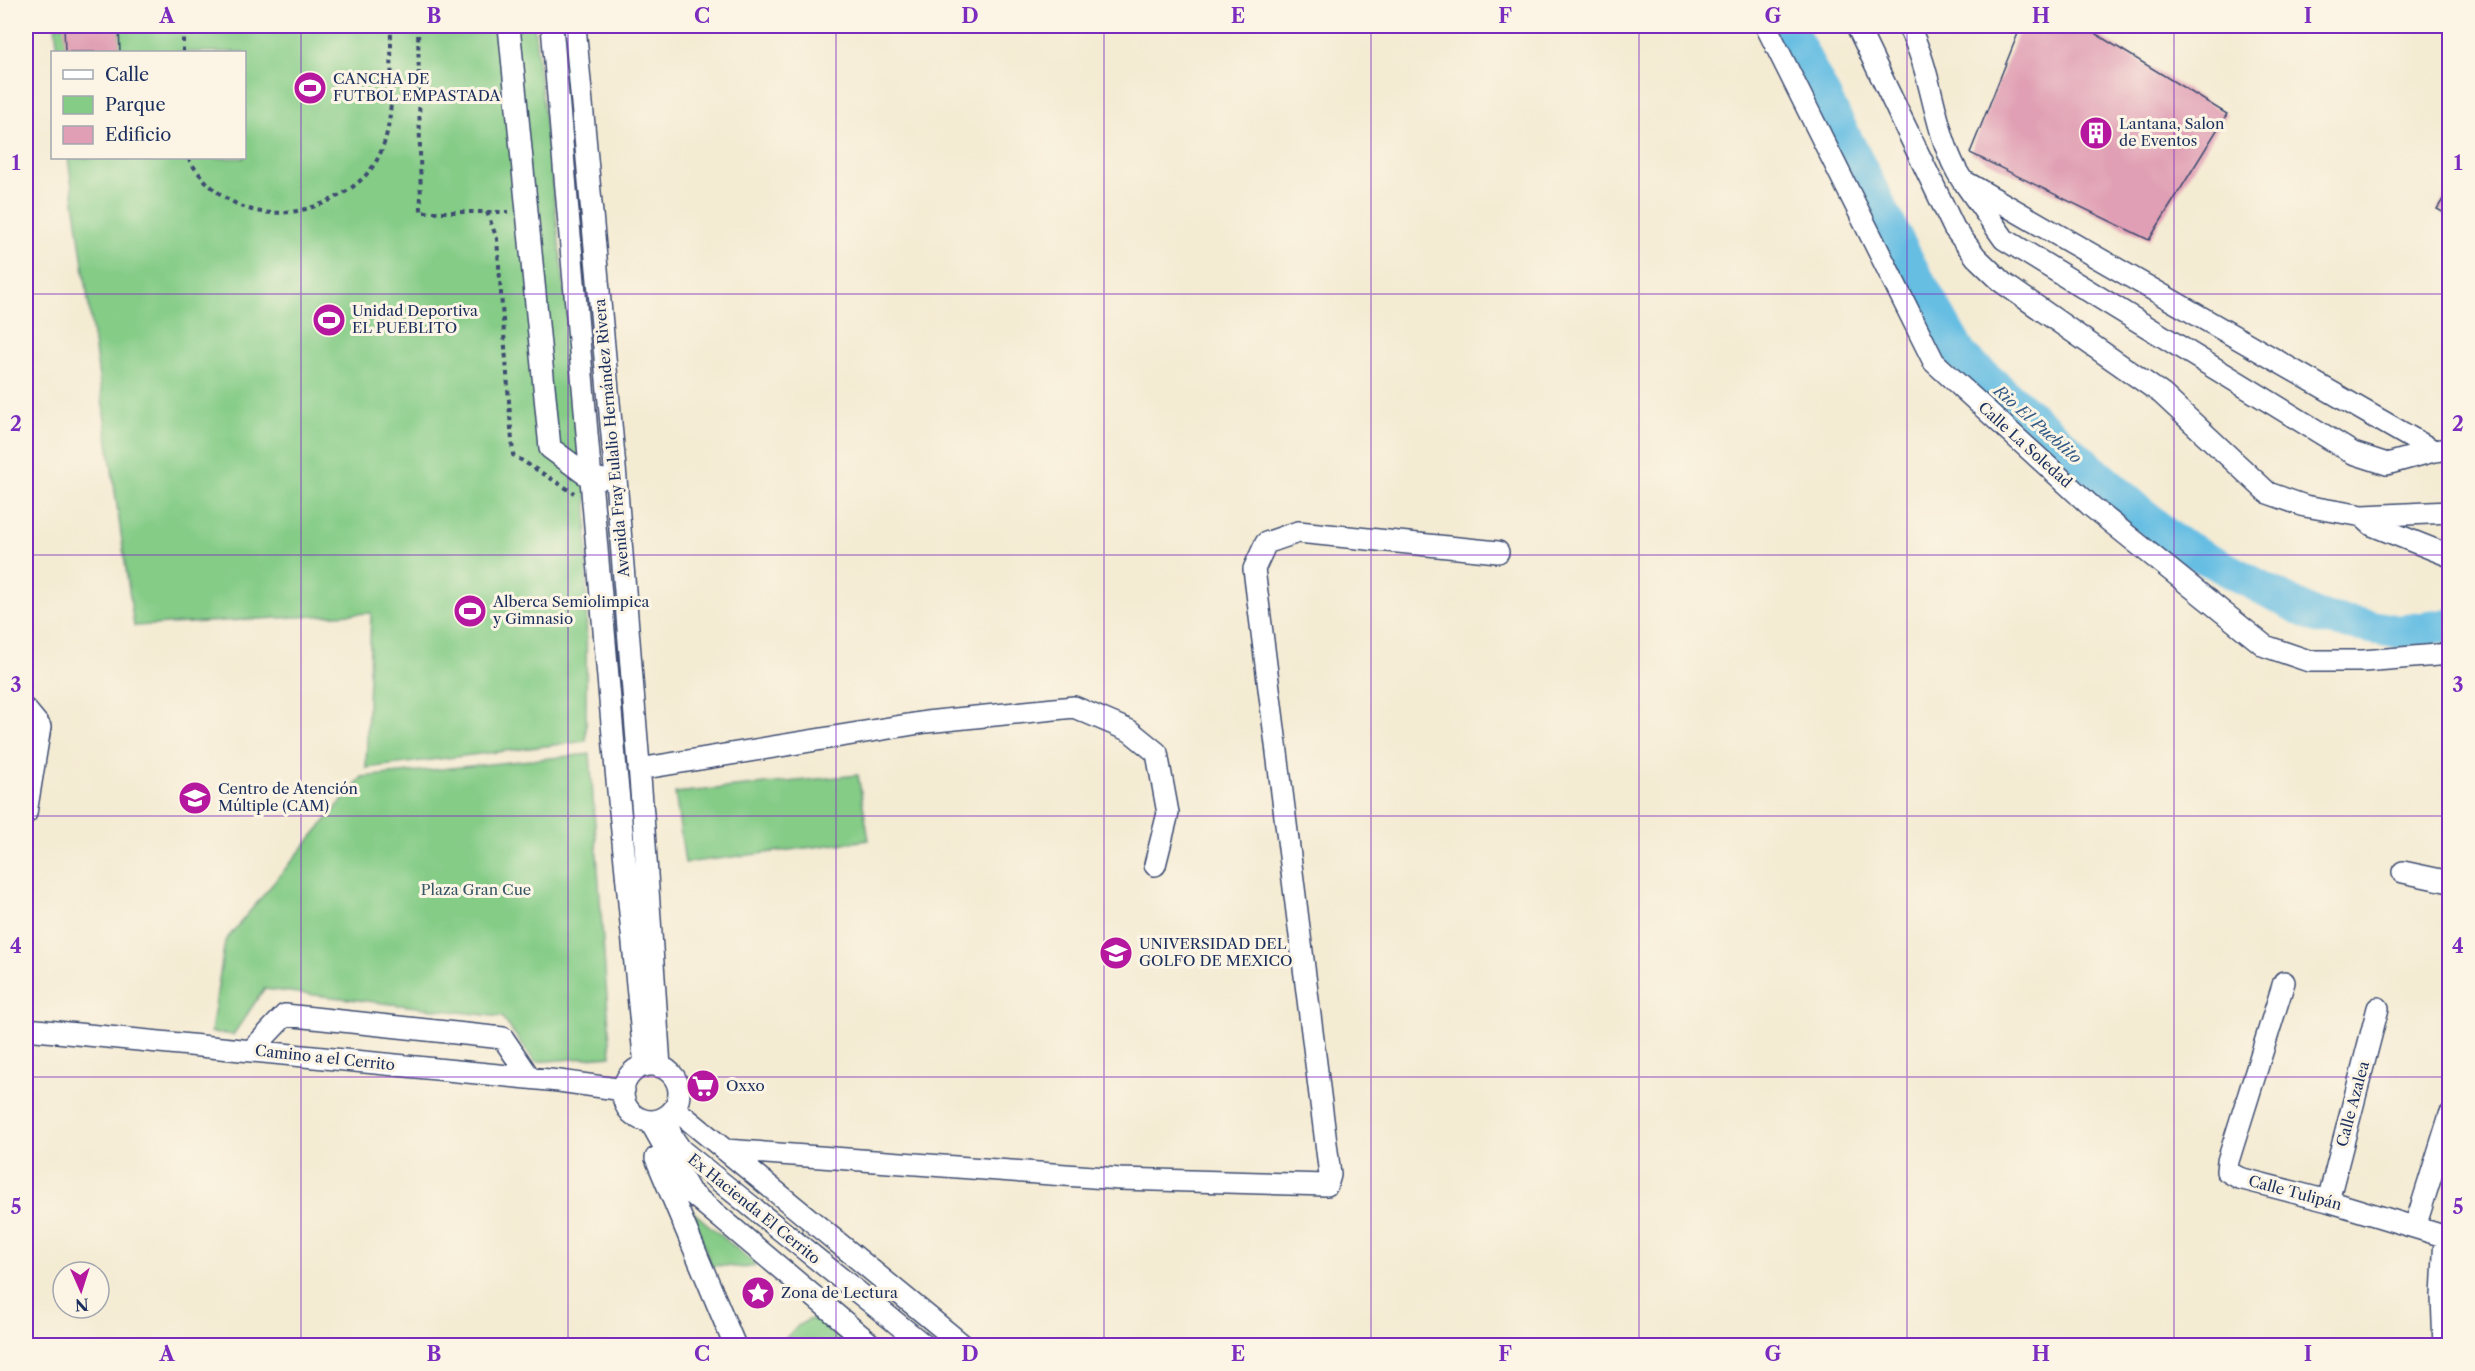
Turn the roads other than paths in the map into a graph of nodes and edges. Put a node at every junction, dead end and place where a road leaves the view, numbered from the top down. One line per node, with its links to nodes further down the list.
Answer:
1 (509, 26): 11 (street)
2 (552, 26): 11 (street, Avenida Fray Eulalio Hernández Rivera)
3 (574, 26): 12 (street, Avenida Fray Eulalio Hernández Rivera)
4 (1766, 26): 17 (street, Calle La Soledad)
5 (1857, 26): 14 (street)
6 (1908, 26): 8 (street)
7 (1929, 26): 8 (street)
8 (1920, 47): 9 (street)
9 (1962, 180): 10 (street); 10 (street)
10 (2442, 450)
11 (592, 479): 12 (street); 29 (street, Avenida Fray Eulalio Hernández Rivera)
12 (616, 479): 20 (street, Avenida Fray Eulalio Hernández Rivera)
13 (2450, 513): 14 (street)
14 (2363, 516): 16 (street)
15 (1498, 552): 34 (street)
16 (2450, 556)
17 (2450, 654)
18 (26, 710): 19 (street)
19 (33, 727): 21 (street)
20 (639, 769): 22 (street); 29 (street, Avenida Fray Eulalio Hernández Rivera)
21 (26, 813)
22 (1155, 865)
23 (2403, 872): 24 (street)
24 (2450, 882)
25 (2284, 982): 35 (street, Calle Tulipán)
26 (2378, 1008): 35 (street, Calle Azalea)
27 (26, 1029): 28 (street, Camino a el Cerrito)
28 (251, 1051): 30 (street, Camino a el Cerrito); 30 (street)
29 (653, 1066): 31 (street); 33 (street)
30 (530, 1078): 31 (street, Camino a el Cerrito)
31 (624, 1090): 33 (street)
32 (2450, 1115): 36 (street)
33 (660, 1121): 34 (street); 38 (street); 39 (street); 40 (street, Ex Hacienda El Cerrito)
34 (725, 1150): 41 (street)
35 (2328, 1201): 36 (street, Calle Tulipán)
36 (2415, 1227): 37 (street, Calle Tulipán)
37 (2447, 1237): 42 (street)
38 (735, 1346)
39 (873, 1346)
40 (925, 1346)
41 (964, 1346)
42 (2444, 1346)

